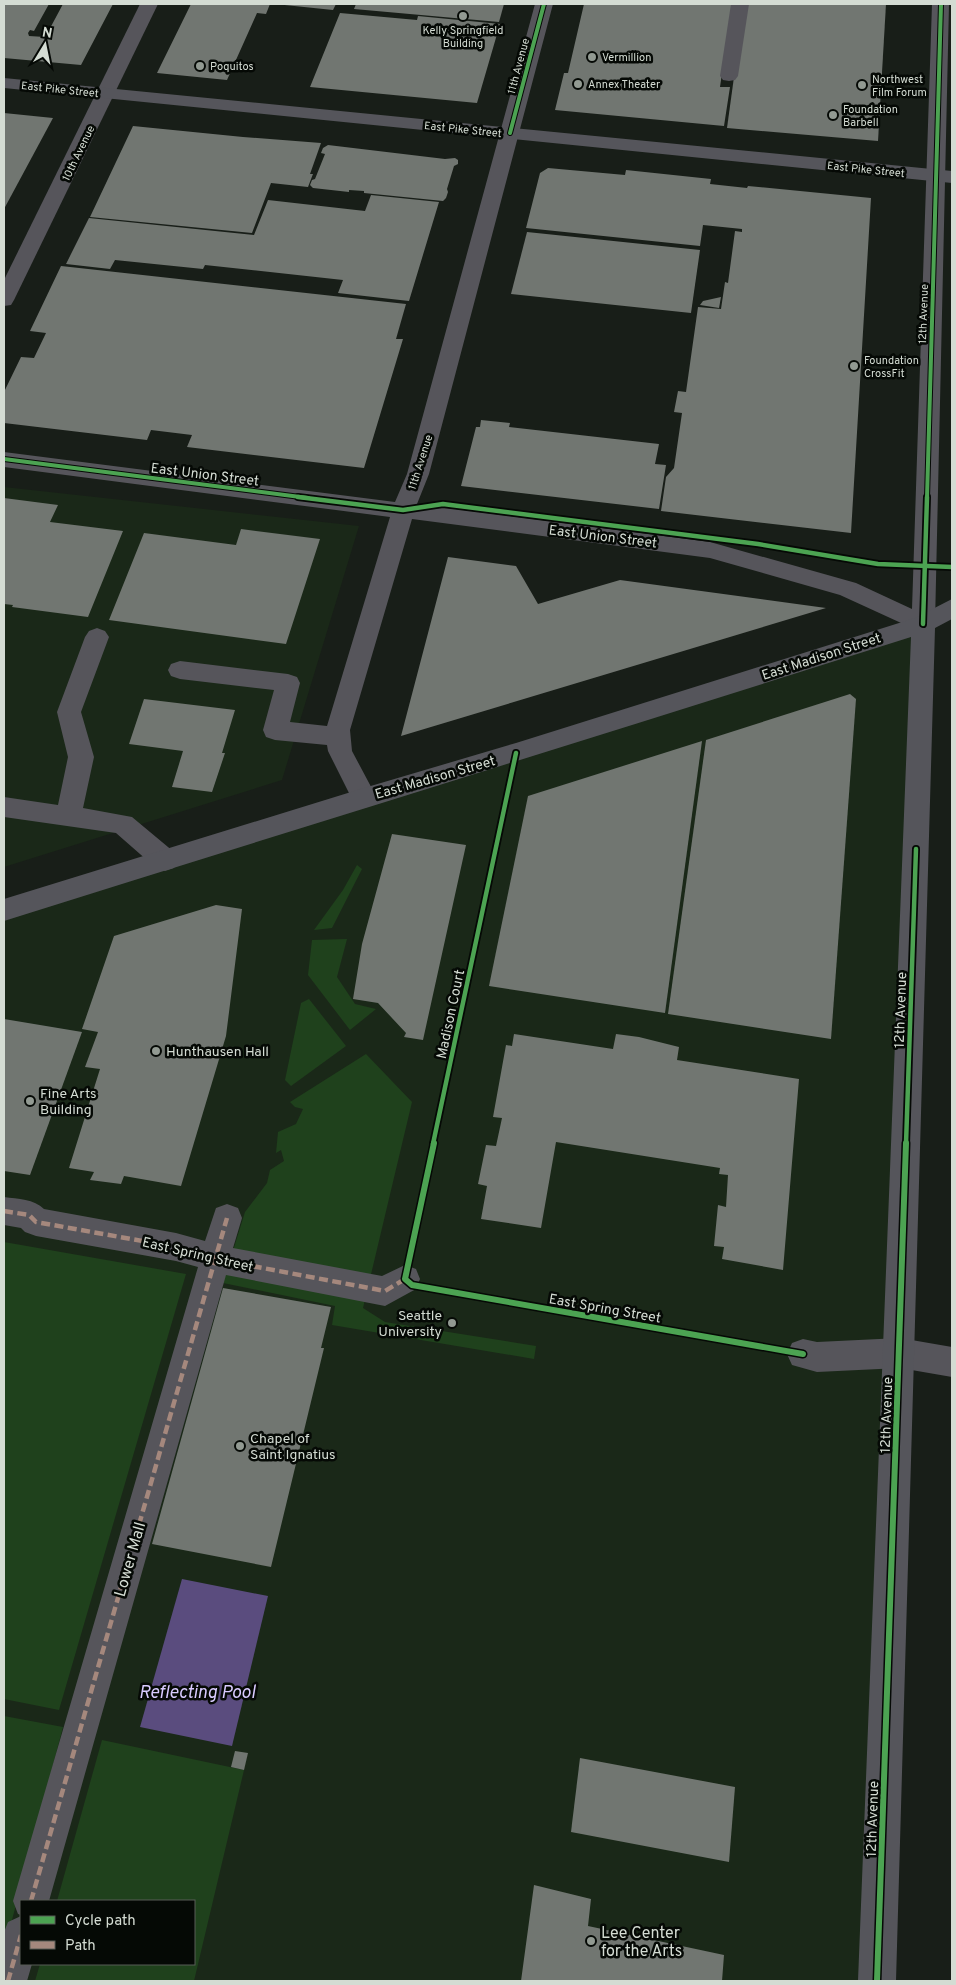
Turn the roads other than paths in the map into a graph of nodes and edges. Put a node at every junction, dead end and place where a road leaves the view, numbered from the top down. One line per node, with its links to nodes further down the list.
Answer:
1 (149, 4): 7 (street, 10th Avenue)
2 (544, 4): 8 (street, 11th Avenue)
3 (740, 4): 5 (street)
4 (941, 4): 9 (street, 12th Avenue)
5 (729, 76)
6 (4, 83): 7 (main road, East Pike Street)
7 (107, 93): 8 (main road, East Pike Street); 10 (street, 10th Avenue)
8 (510, 133): 9 (main road, East Pike Street); 12 (street, 11th Avenue)
9 (945, 177): 14 (street, 12th Avenue)
10 (4, 300)
11 (4, 459): 12 (street, East Union Street)
12 (403, 510): 14 (street, East Union Street); 17 (street, 11th Avenue)
13 (952, 608): 14 (main road, East Madison Street)
14 (938, 623): 18 (main road, East Madison Street); 27 (main road, 12th Avenue)
15 (97, 637): 20 (street)
16 (180, 670): 17 (street)
17 (338, 737): 18 (street)
18 (364, 798): 21 (main road, East Madison Street)
19 (4, 807): 20 (street)
20 (69, 816): 21 (street)
21 (164, 860): 22 (main road, East Madison Street)
22 (4, 910)
23 (4, 1211): 25 (street, East Spring Street)
24 (228, 1218): 25 (street, Lower Mall)
25 (216, 1258): 26 (street, East Spring Street); 30 (street, Lower Mall)
26 (405, 1279)
27 (900, 1353): 28 (street); 29 (street); 33 (main road, 12th Avenue)
28 (803, 1354)
29 (952, 1362)
30 (31, 1900)
31 (20, 1939): 32 (street)
32 (8, 1981)
33 (877, 1981)

